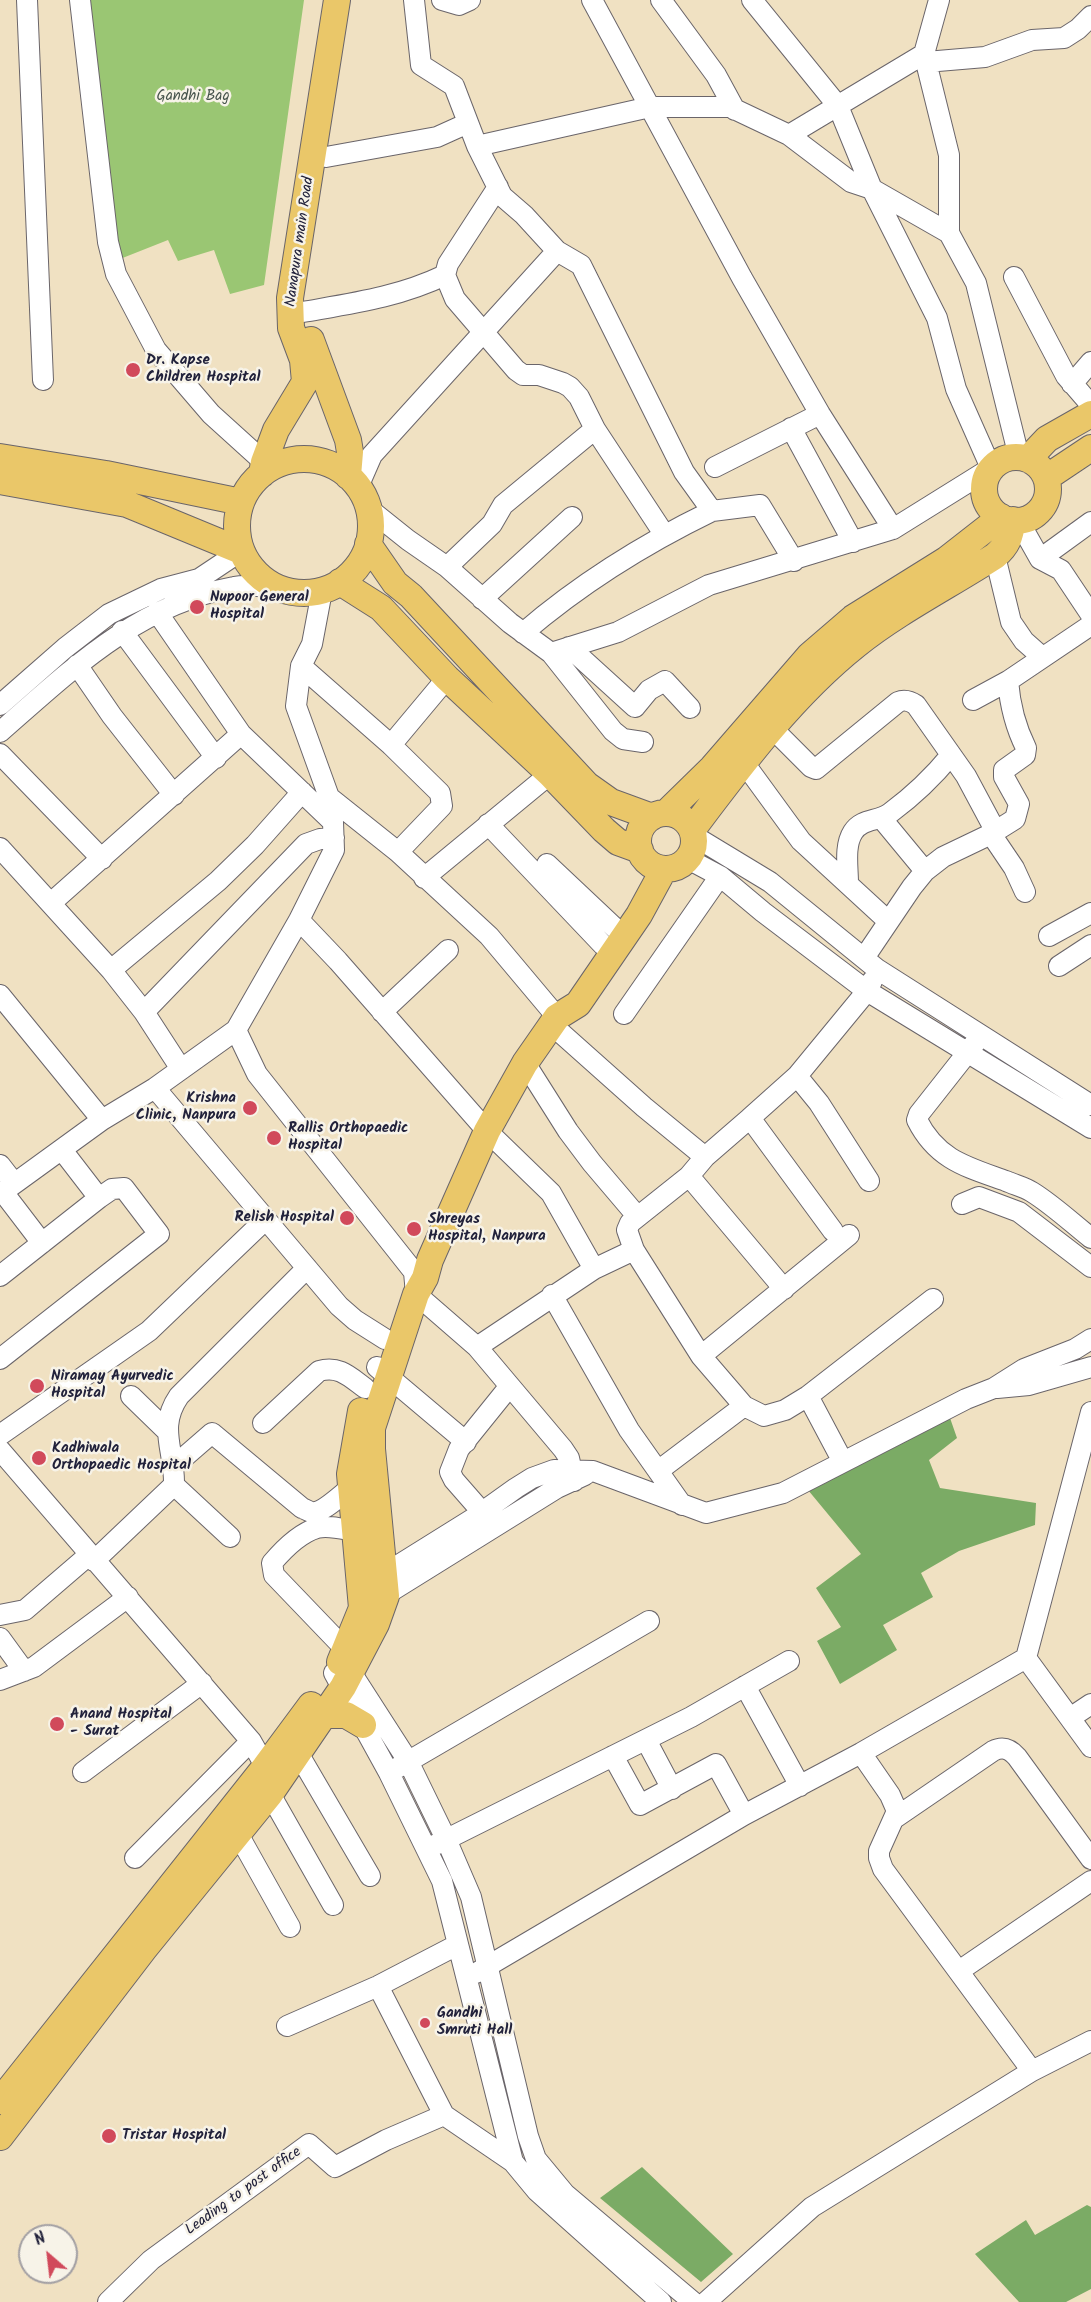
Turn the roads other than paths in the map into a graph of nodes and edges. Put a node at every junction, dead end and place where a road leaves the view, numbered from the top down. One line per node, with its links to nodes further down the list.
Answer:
1 (27, 0): 30 (street)
2 (80, 0): 41 (street)
3 (337, 0): 41 (main road, Nanapura main Road)
4 (349, 0): 20 (main road, Nanapura main Road)
5 (414, 0): 17 (street)
6 (442, 0): 7 (street)
7 (470, 0)
8 (592, 0): 15 (street)
9 (661, 0): 16 (street)
10 (752, 0): 14 (street)
11 (939, 0): 13 (street)
12 (1091, 16): 13 (street)
13 (925, 58): 14 (street); 23 (street)
14 (838, 106): 18 (street); 22 (street)
15 (650, 107): 16 (street); 19 (street); 33 (street)
16 (735, 110): 18 (street)
17 (468, 123): 19 (street); 20 (street)
18 (789, 135): 22 (street)
19 (477, 146): 21 (street)
20 (326, 157): 27 (main road, Nanapura main Road)
21 (498, 187): 24 (street); 25 (street)
22 (872, 189): 23 (street); 42 (street)
23 (949, 233): 38 (street)
24 (557, 251): 28 (street); 46 (street)
25 (445, 275): 27 (street); 28 (street)
26 (1014, 277): 31 (street)
27 (303, 312): 44 (main road, Nanapura main Road)
28 (482, 333): 36 (street); 44 (street)
29 (1091, 362): 31 (street)
30 (43, 380)
31 (1072, 384): 32 (street)
32 (1091, 405)
33 (820, 414): 35 (street); 50 (street)
34 (1091, 414): 38 (main road)
35 (791, 428): 40 (street); 52 (street)
36 (595, 429): 51 (street); 58 (street)
37 (1091, 448): 43 (main road)
38 (1023, 458): 42 (main road); 43 (main road)
39 (0, 465): 45 (main road); 54 (main road)
40 (715, 467)
41 (263, 468): 44 (main road); 45 (main road)
42 (991, 468): 48 (main road); 50 (street)
43 (1046, 478): 48 (main road)
44 (358, 490): 53 (main road); 58 (street)
45 (241, 502): 54 (main road)
46 (712, 511): 51 (street); 57 (street)
47 (572, 517): 62 (street)
48 (1011, 519): 55 (main road); 56 (street); 83 (main road)
49 (1091, 522): 56 (street)
50 (893, 529): 52 (street)
51 (664, 534): 67 (street)
52 (853, 542): 57 (street)
53 (368, 544): 59 (main road); 90 (main road)
54 (241, 550): 60 (main road); 75 (street)
55 (994, 556): 69 (street); 77 (main road)
56 (1040, 559): 61 (street)
57 (794, 561): 68 (street)
58 (447, 567): 62 (street)
59 (331, 587): 60 (main road); 71 (street); 72 (main road)
60 (279, 588): 63 (street)
61 (1083, 589): 64 (street)
62 (482, 599): 67 (street)
63 (157, 612): 66 (street); 79 (street)
64 (1091, 615)
65 (1091, 625): 69 (street)
66 (122, 631): 70 (street); 85 (street)
67 (523, 633): 68 (street)
68 (560, 650): 76 (street); 80 (street)
69 (1042, 657): 73 (street)
70 (77, 665): 78 (street); 88 (street)
71 (301, 666): 81 (street); 89 (street)
72 (447, 678): 81 (street); 86 (main road)
73 (1008, 681): 74 (street); 94 (street)
74 (973, 700)
75 (0, 705)
76 (690, 708)
77 (772, 728): 83 (main road); 84 (street)
78 (0, 732)
79 (242, 734): 85 (street); 87 (street)
80 (644, 742)
81 (391, 745): 97 (street)
82 (0, 754): 98 (street)
83 (737, 754): 90 (main road); 95 (main road); 104 (street)
84 (951, 755): 91 (street); 94 (street)
85 (216, 758): 88 (street)
86 (550, 774): 92 (street); 99 (main road)
87 (302, 792): 93 (street); 116 (street)
88 (174, 795): 98 (street)
89 (329, 797): 93 (street); 97 (street)
90 (659, 815): 95 (main road); 99 (main road)
91 (882, 819): 101 (street); 104 (street)
92 (488, 824): 103 (street); 111 (street)
93 (333, 830): 108 (street); 119 (street)
94 (993, 833): 101 (street); 105 (street)
95 (691, 842): 99 (main road); 102 (street); 114 (street)
96 (0, 848): 106 (street)
97 (398, 852): 103 (street)
98 (102, 859): 106 (street)
99 (650, 860): 111 (main road); 122 (main road)
100 (547, 864): 111 (street)
101 (925, 871): 109 (street)
102 (720, 876): 117 (street); 121 (street)
103 (424, 878): 122 (street)
104 (848, 883): 109 (street)
105 (1025, 892)
106 (51, 903): 116 (street)
107 (1091, 913): 110 (street)
108 (299, 920): 120 (street); 123 (street)
109 (888, 921): 114 (street)
110 (1049, 936)
111 (610, 937): 122 (main road)
112 (1091, 945): 115 (street)
113 (448, 950): 120 (street)
114 (871, 963): 117 (street); 124 (street)
115 (1059, 966)
116 (111, 970): 119 (street)
117 (867, 991): 125 (street); 128 (street)
118 (0, 995): 132 (street)
119 (144, 1012): 127 (street)
120 (382, 1012): 134 (street)
121 (624, 1014)
122 (558, 1017): 126 (main road); 136 (street)
123 (236, 1030): 127 (street); 151 (street)
124 (982, 1034): 125 (street); 130 (street)
125 (967, 1052): 133 (street); 145 (street)
126 (525, 1063): 134 (main road); 143 (street)
127 (181, 1069): 129 (street)
128 (797, 1076): 131 (street); 139 (street)
129 (155, 1088): 132 (street); 144 (street)
130 (1091, 1105)
131 (750, 1118): 136 (street); 153 (street)
132 (102, 1120): 135 (street)
133 (1091, 1128)
134 (487, 1131): 150 (street); 151 (main road)
135 (62, 1150): 140 (street); 141 (street)
136 (705, 1157): 138 (street)
137 (0, 1165): 140 (street)
138 (689, 1176): 143 (street); 153 (street)
139 (869, 1181)
140 (6, 1190): 146 (street)
141 (99, 1198): 146 (street); 160 (street)
142 (962, 1204): 148 (street)
143 (638, 1216): 147 (street)
144 (266, 1219): 149 (street); 171 (street)
145 (1091, 1238)
146 (42, 1242): 152 (street)
147 (634, 1250): 150 (street); 159 (street)
148 (1091, 1267)
149 (307, 1268): 156 (street); 170 (street)
150 (594, 1269): 154 (street)
151 (420, 1275): 156 (main road); 158 (street); 162 (main road)
152 (0, 1276)
153 (784, 1289): 159 (street)
154 (552, 1295): 158 (street); 175 (street)
155 (933, 1299): 166 (street)
156 (385, 1338): 162 (main road)
157 (1091, 1339): 164 (street)
158 (477, 1347): 163 (street)
159 (701, 1356): 167 (street)
160 (0, 1359)
161 (1091, 1367): 164 (street)
162 (377, 1377): 169 (street); 172 (street); 178 (main road); 185 (main road)
163 (509, 1387): 172 (street); 177 (street)
164 (994, 1388): 174 (street)
165 (130, 1396): 170 (street)
166 (808, 1396): 167 (street); 174 (street)
167 (744, 1406): 175 (street)
168 (1091, 1412): 191 (street)
169 (263, 1423)
170 (167, 1431): 176 (street)
171 (0, 1435)
172 (466, 1442): 180 (street)
173 (0, 1450): 184 (street)
174 (843, 1462): 179 (street)
175 (658, 1471): 179 (street)
176 (174, 1475): 181 (street); 183 (street); 184 (street)
177 (573, 1475): 179 (street); 180 (street); 185 (street)
178 (350, 1488): 181 (street); 182 (main road)
179 (682, 1505)
180 (482, 1512): 185 (street)
181 (318, 1520): 182 (street); 193 (street)
182 (355, 1531): 187 (main road)
183 (230, 1537)
184 (92, 1558): 186 (street); 188 (street)
185 (385, 1586): 187 (street); 193 (main road)
186 (128, 1597): 194 (street); 196 (street)
187 (361, 1598): 193 (main road)
188 (0, 1616)
189 (649, 1621): 208 (street)
190 (0, 1638): 194 (street)
191 (1026, 1658): 200 (street); 206 (street)
192 (789, 1661): 197 (street)
193 (343, 1668): 199 (main road); 201 (street); 208 (street); 211 (main road)
194 (24, 1671): 195 (street)
195 (0, 1680)
196 (202, 1683): 203 (street); 209 (street)
197 (745, 1686): 202 (street); 212 (street)
198 (1091, 1704): 200 (street)
199 (324, 1715): 201 (main road); 205 (main road)
200 (1070, 1718): 204 (street)
201 (363, 1725): 210 (street)
202 (646, 1740): 207 (street); 213 (street)
203 (251, 1741): 211 (street); 219 (street)
204 (1091, 1747)
205 (298, 1752): 211 (main road); 221 (street)
206 (861, 1753): 212 (street); 215 (street)
207 (613, 1756): 213 (street); 217 (street)
208 (408, 1761): 210 (street); 217 (street)
209 (83, 1772)
210 (389, 1773): 218 (street)
211 (270, 1782): 216 (main road); 223 (street); 233 (main road)
212 (800, 1786): 214 (street)
213 (672, 1789): 214 (street)
214 (744, 1815): 226 (street)
215 (895, 1818): 220 (street); 227 (street)
216 (238, 1834): 224 (street); 235 (main road)
217 (446, 1839): 218 (street); 226 (street)
218 (426, 1849): 225 (street)
219 (135, 1858)
220 (1091, 1859)
221 (370, 1876)
222 (1091, 1881): 227 (street)
223 (333, 1905)
224 (290, 1927)
225 (457, 1945): 228 (street); 229 (street)
226 (486, 1967): 228 (street); 239 (street)
227 (959, 1971): 232 (street)
228 (465, 1979): 236 (street)
229 (378, 1986): 230 (street); 234 (street)
230 (287, 2026)
231 (1091, 2041): 232 (street)
232 (1032, 2071): 240 (street)
233 (0, 2101)
234 (444, 2115): 236 (street); 237 (street, Leading to post office)
235 (0, 2137)
236 (513, 2162): 238 (street)
237 (108, 2302)
238 (661, 2302)
239 (693, 2302)
240 (706, 2302)

